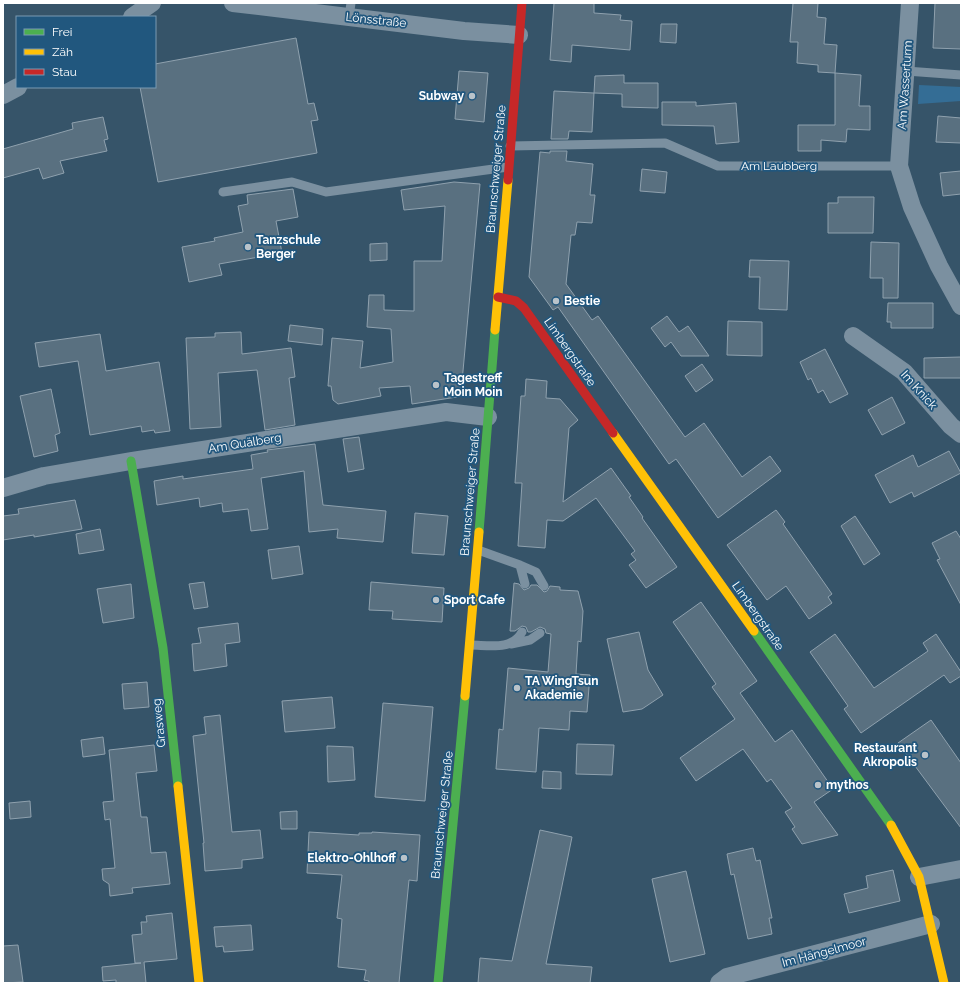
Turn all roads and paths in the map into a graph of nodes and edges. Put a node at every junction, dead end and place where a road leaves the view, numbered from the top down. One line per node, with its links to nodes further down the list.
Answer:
1 (152, 3): 6 (street)
2 (233, 3): 5 (street, Lönsstraße)
3 (522, 3): 7 (street, Braunschweiger Straße)
4 (910, 3): 8 (street, Am Wasserturm)
5 (350, 10): 7 (street, Lönsstraße)
6 (133, 16)
7 (519, 35): 12 (street, Braunschweiger Straße)
8 (906, 71): 9 (lane); 13 (street, Am Wasserturm)
9 (961, 75)
10 (16, 88): 11 (street)
11 (3, 95)
12 (510, 146): 13 (lane, Am Laubberg); 14 (street, Braunschweiger Straße)
13 (899, 166): 17 (street)
14 (508, 167): 15 (lane); 16 (street, Braunschweiger Straße)
15 (223, 192)
16 (498, 297): 19 (street, Braunschweiger Straße); 32 (street, Limbergstraße)
17 (961, 306)
18 (853, 336): 20 (street, Im Knick)
19 (488, 417): 21 (street, Am Quälberg); 23 (street, Braunschweiger Straße)
20 (961, 434)
21 (131, 461): 22 (street, Am Quälberg); 34 (street, Grasweg)
22 (3, 488)
23 (477, 550): 24 (lane); 30 (street, Braunschweiger Straße)
24 (520, 565): 25 (lane); 26 (lane)
25 (525, 584)
26 (544, 586)
27 (522, 632): 29 (lane)
28 (540, 633): 29 (lane)
29 (510, 644): 30 (lane)
30 (470, 645): 35 (street, Braunschweiger Straße)
31 (961, 869): 32 (street)
32 (919, 877): 33 (street, Limbergstraße)
33 (931, 924): 36 (street, Im Hängelmoor); 37 (street, Limbergstraße)
34 (199, 983)
35 (438, 983)
36 (719, 983)
37 (944, 983)

